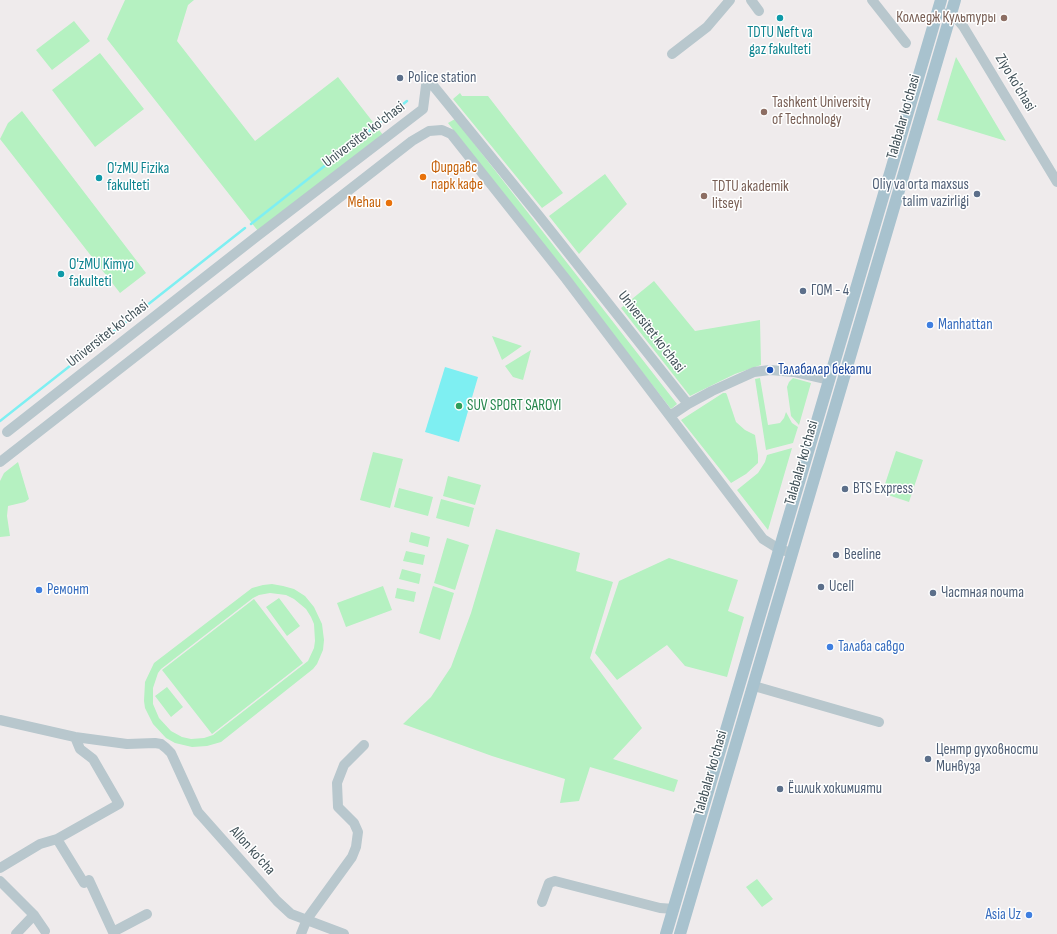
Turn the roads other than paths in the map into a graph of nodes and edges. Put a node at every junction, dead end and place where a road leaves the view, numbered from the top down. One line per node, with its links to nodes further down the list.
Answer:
1 (730, 0): 9 (street)
2 (751, 0): 6 (street)
3 (872, 0): 8 (street)
4 (955, 0): 7 (main road, Talabalar ko'chasi)
5 (940, 5): 7 (street, Ziyo ko'chasi); 11 (main road, Talabalar ko'chasi)
6 (759, 11)
7 (951, 16): 10 (street, Ziyo ko'chasi); 12 (main road, Talabalar ko'chasi)
8 (906, 43)
9 (672, 54)
10 (1057, 182)
11 (859, 276): 12 (main road); 13 (main road, Talabalar ko'chasi)
12 (873, 280): 19 (main road, Talabalar ko'chasi)
13 (829, 380): 14 (street); 18 (main road, Talabalar ko'chasi)
14 (688, 404): 15 (street); 16 (street, Universitet ko'chasi)
15 (670, 416): 17 (street); 18 (street)
16 (8, 432)
17 (0, 462)
18 (779, 549): 19 (street); 25 (main road, Talabalar ko'chasi)
19 (792, 553): 20 (main road, Talabalar ko'chasi)
20 (754, 686): 22 (street); 26 (main road, Talabalar ko'chasi)
21 (0, 720): 23 (street)
22 (878, 722)
23 (75, 737): 27 (street); 35 (street, Allon ko'cha)
24 (364, 745): 35 (street)
25 (709, 789): 26 (main road); 31 (main road, Talabalar ko'chasi)
26 (722, 792): 32 (main road, Talabalar ko'chasi)
27 (57, 839): 28 (street); 33 (street)
28 (0, 868)
29 (0, 881): 34 (street)
30 (542, 902): 31 (street)
31 (674, 909): 32 (main road); 40 (main road, Talabalar ko'chasi)
32 (686, 913): 41 (main road, Talabalar ko'chasi)
33 (147, 914)
34 (34, 915): 36 (street); 37 (street)
35 (307, 919): 38 (street); 39 (street, Allon ko'cha)
36 (45, 931)
37 (16, 934)
38 (301, 934)
39 (344, 934)
40 (666, 934)
41 (680, 934)

